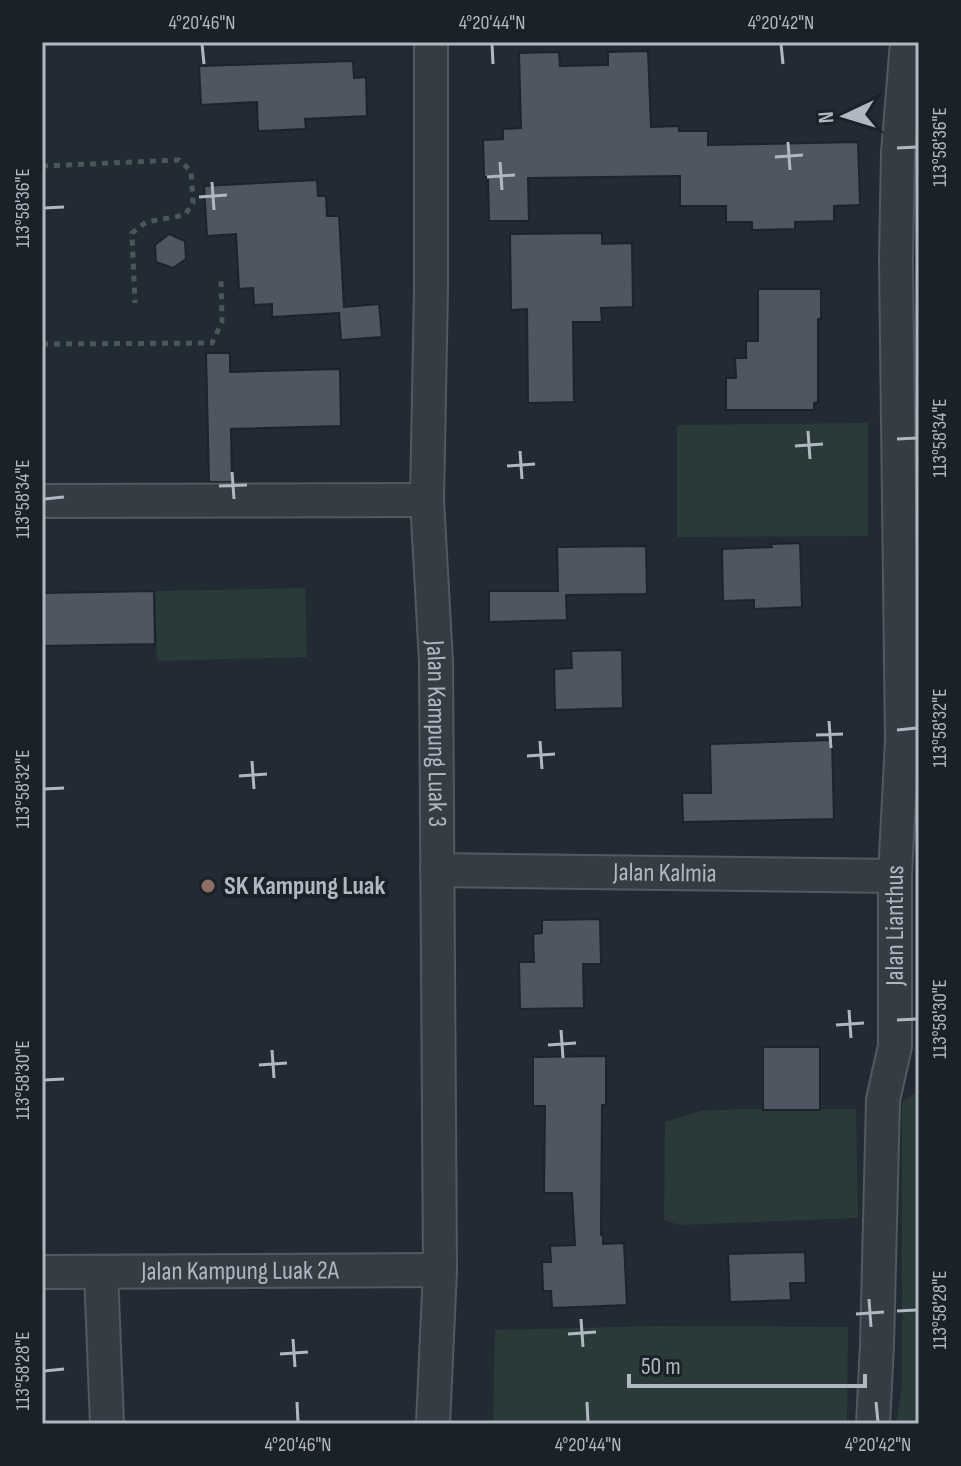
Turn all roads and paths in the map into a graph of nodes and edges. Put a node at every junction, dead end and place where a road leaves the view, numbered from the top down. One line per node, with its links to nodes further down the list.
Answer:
1 (431, 42): 8 (street, Jalan Kampung Luak 3)
2 (907, 42): 4 (street, Jalan Lianthus)
3 (42, 166): 6 (path)
4 (908, 259): 11 (street, Jalan Lianthus)
5 (221, 277): 7 (path)
6 (135, 303)
7 (42, 344)
8 (427, 500): 9 (street); 10 (street, Jalan Kampung Luak 3)
9 (42, 501)
10 (437, 870): 11 (street, Jalan Kalmia); 13 (street, Jalan Kampung Luak 3)
11 (895, 876): 12 (street, Jalan Lianthus)
12 (907, 1053): 18 (street, Jalan Lianthus)
13 (440, 1270): 15 (street, Jalan Kampung Luak 2A); 17 (street, Jalan Kampung Luak 3)
14 (42, 1272): 15 (street, Jalan Kampung Luak 2A)
15 (101, 1272): 16 (street)
16 (107, 1424)
17 (433, 1424)
18 (873, 1424)

